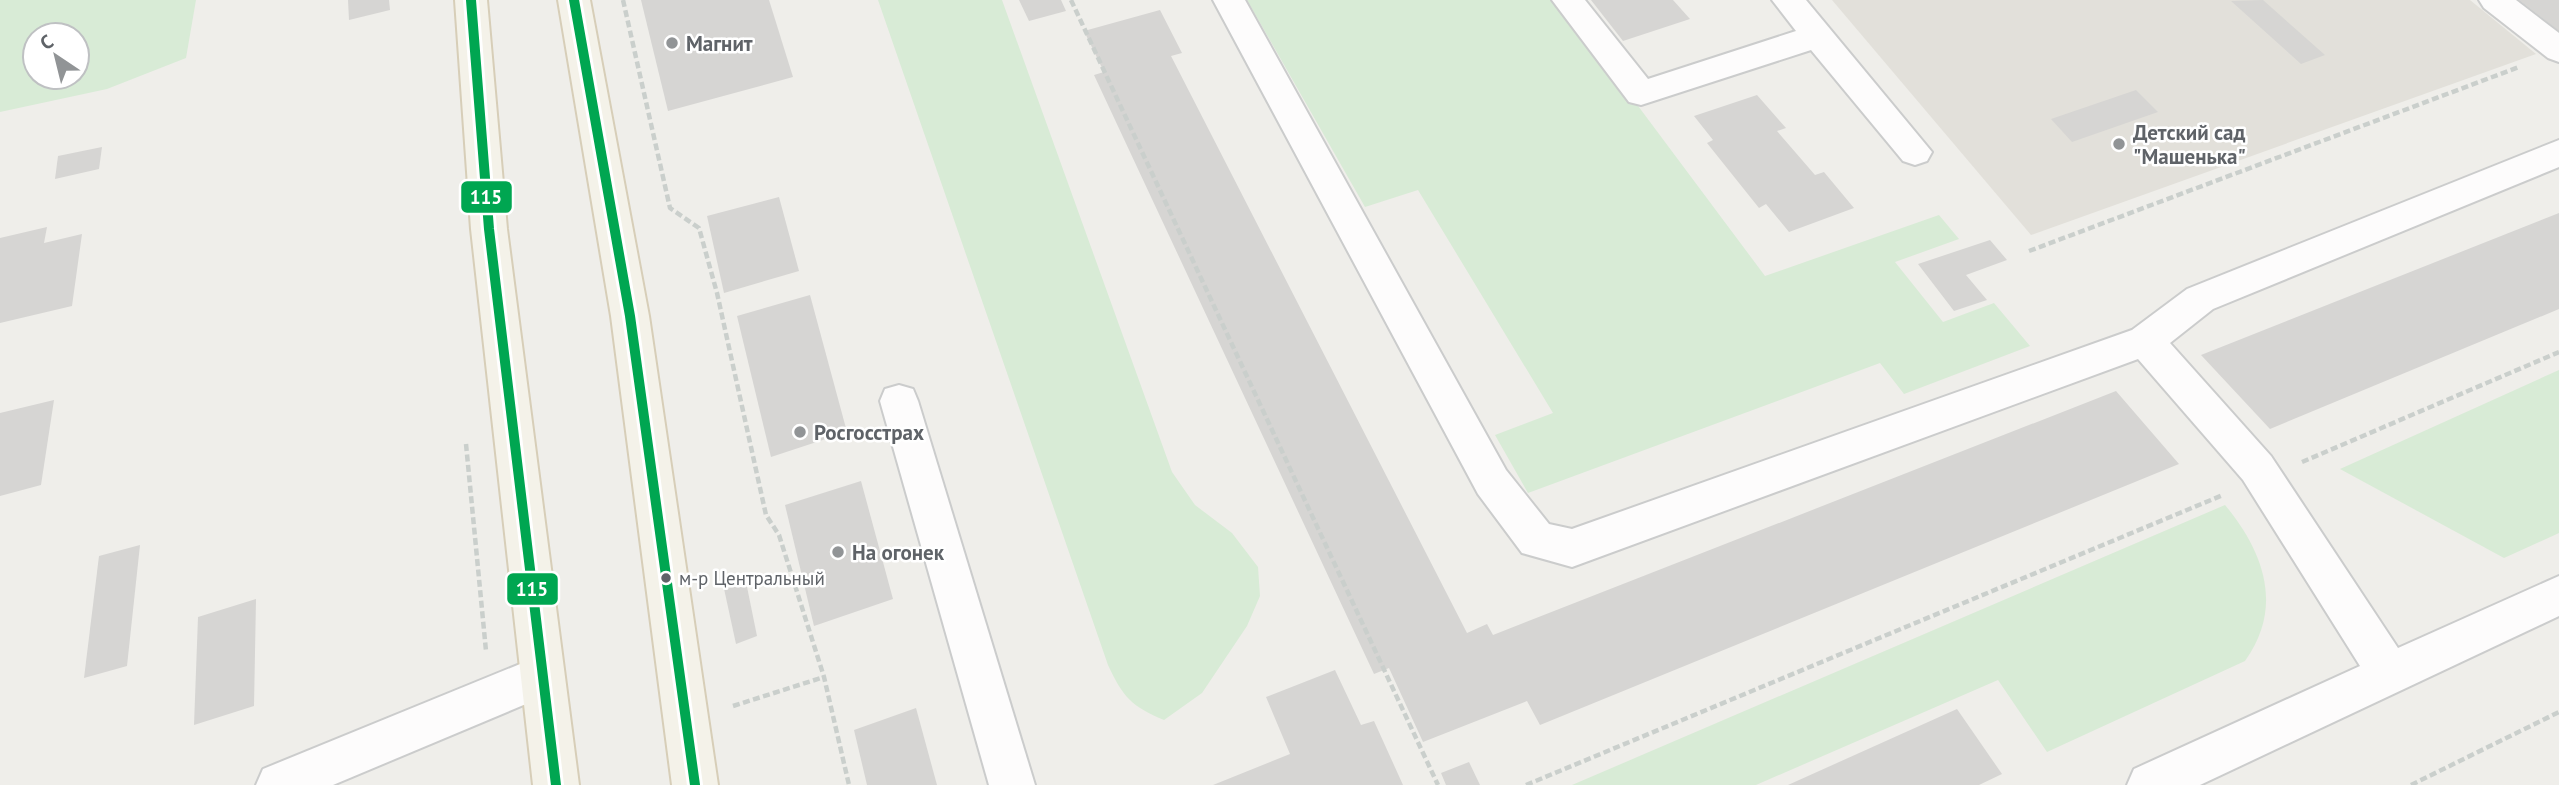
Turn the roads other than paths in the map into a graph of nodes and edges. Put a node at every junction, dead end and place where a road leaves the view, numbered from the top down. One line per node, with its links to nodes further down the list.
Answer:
1 (471, 0): 15 (main road)
2 (574, 0): 19 (main road)
3 (1229, 0): 11 (street)
4 (1567, 0): 7 (street)
5 (1788, 0): 7 (street)
6 (2495, 0): 8 (street)
7 (1818, 36): 9 (street)
8 (2559, 50)
9 (1915, 152)
10 (2559, 153): 11 (street)
11 (2145, 341): 14 (street)
12 (899, 401): 20 (street)
13 (2559, 594): 14 (street)
14 (2390, 674): 16 (street)
15 (542, 676): 17 (street); 18 (main road)
16 (2174, 780)
17 (278, 785)
18 (556, 785)
19 (695, 785)
20 (1012, 785)

